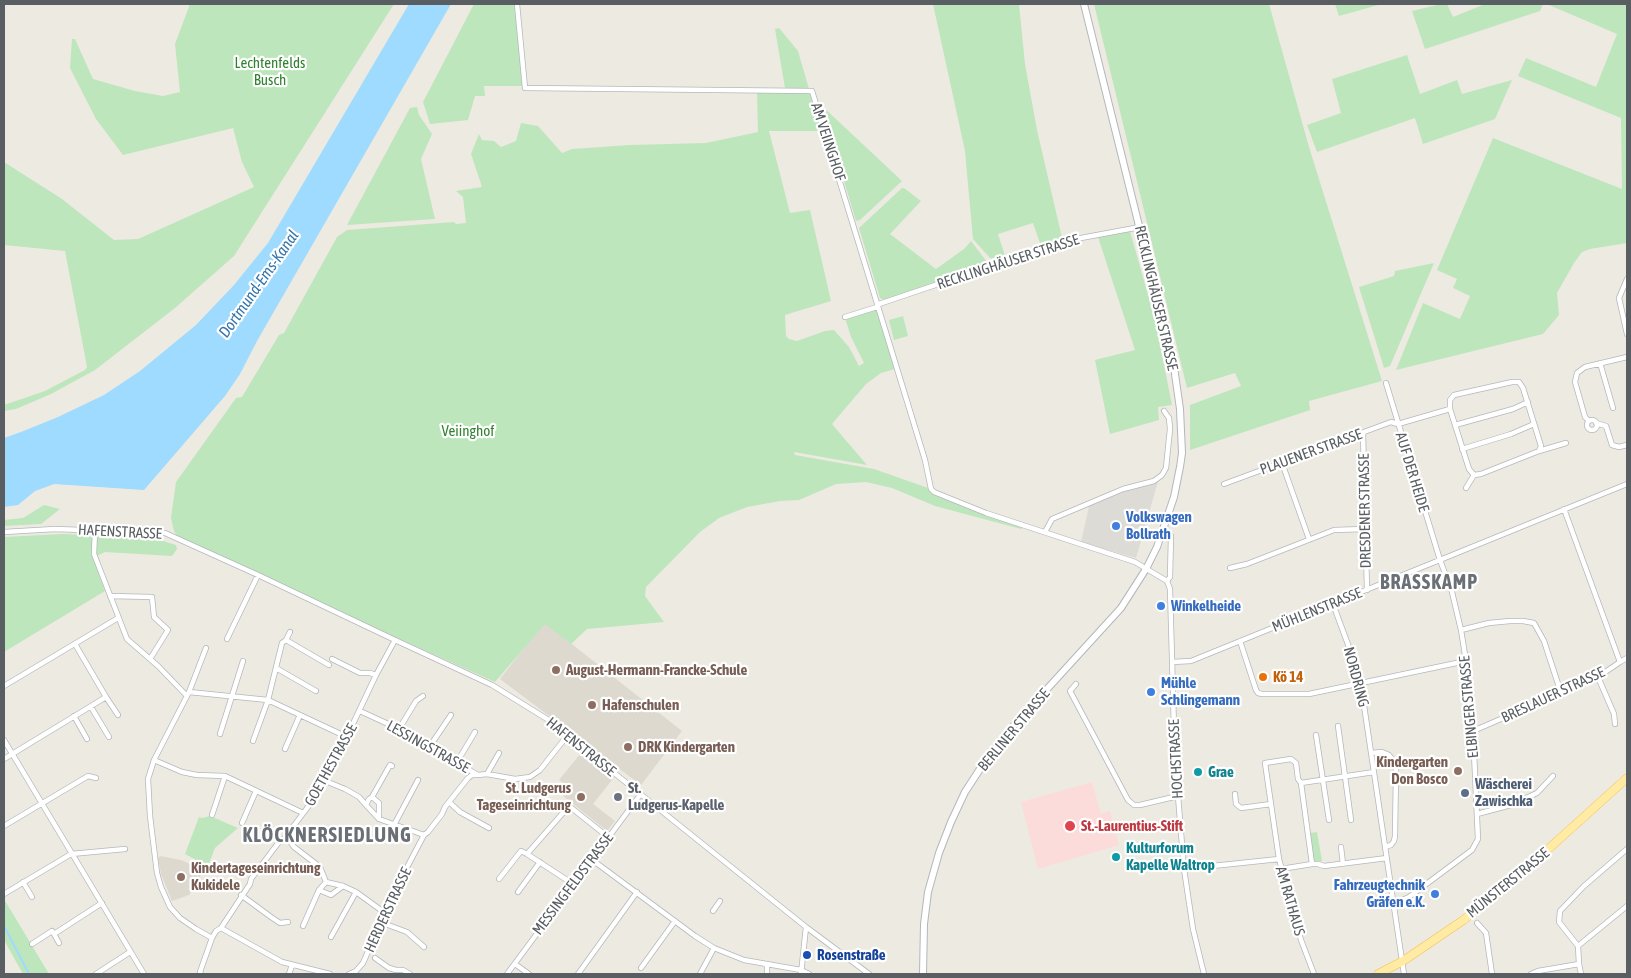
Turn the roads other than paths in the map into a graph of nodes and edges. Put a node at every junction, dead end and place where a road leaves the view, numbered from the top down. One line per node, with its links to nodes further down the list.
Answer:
1 (517, 4): 5 (street, AM VEIINGHOF)
2 (1084, 4): 3 (main road, RECKLINGHÄUSER STRASSE)
3 (1140, 227): 5 (street, RECKLINGHÄUSER STRASSE); 40 (main road, RECKLINGHÄUSER STRASSE)
4 (1627, 279): 7 (street)
5 (879, 304): 6 (street, RECKLINGHÄUSER STRASSE); 35 (street, AM VEIINGHOF)
6 (845, 317)
7 (1627, 334)
8 (1626, 357): 9 (street); 10 (street)
9 (1600, 363): 13 (street); 16 (street)
10 (1627, 363)
11 (1386, 383): 17 (street, AUF DER HEIDE)
12 (1528, 402): 14 (street); 18 (street); 20 (street)
13 (1613, 408)
14 (1450, 409): 17 (street, PLAUENER STRASSE); 20 (street)
15 (1164, 411): 35 (street)
16 (1589, 421): 19 (street); 19 (street)
17 (1398, 424): 21 (street, PLAUENER STRASSE); 38 (street, AUF DER HEIDE)
18 (1534, 424): 24 (street); 25 (street)
19 (1596, 424): 23 (street)
20 (1455, 425): 24 (street)
21 (1363, 432): 26 (street, PLAUENER STRASSE); 32 (street, DRESDENER STRASSE)
22 (1566, 443): 25 (street)
23 (1627, 444)
24 (1462, 449): 27 (street)
25 (1539, 451): 27 (street)
26 (1282, 463): 28 (street, PLAUENER STRASSE); 37 (street)
27 (1474, 475): 30 (street)
28 (1224, 484)
29 (1627, 484): 31 (street, MÜHLENSTRASSE)
30 (1466, 488)
31 (1564, 509): 38 (street, MÜHLENSTRASSE); 61 (street, BRESLAUER STRASSE)
32 (1365, 529): 37 (street); 43 (street, DRESDENER STRASSE)
33 (95, 531): 34 (street, HAFENSTRASSE); 41 (street, HAFENSTRASSE); 44 (street)
34 (4, 532)
35 (1045, 532): 40 (street)
36 (1172, 536): 42 (street)
37 (1309, 539): 39 (street)
38 (1440, 560): 43 (street, MÜHLENSTRASSE); 47 (street, ELBINGER STRASSE)
39 (1230, 568)
40 (1146, 569): 42 (street); 210 (main road, BERLINER STRASSE)
41 (258, 574): 49 (street); 51 (street, HAFENSTRASSE)
42 (1167, 581): 60 (street)
43 (1367, 590): 45 (street, MÜHLENSTRASSE)
44 (110, 596): 46 (street); 57 (street)
45 (1333, 604): 52 (street, MÜHLENSTRASSE); 66 (street, NORDRING)
46 (118, 618): 53 (street); 57 (street)
47 (1461, 630): 59 (street, ELBINGER STRASSE); 70 (street)
48 (290, 632): 50 (street)
49 (227, 639)
50 (286, 640): 62 (street); 63 (street)
51 (395, 640): 64 (street, GOETHESTRASSE); 89 (street, HAFENSTRASSE)
52 (1240, 641): 60 (street, MÜHLENSTRASSE); 66 (street)
53 (75, 644): 68 (street); 74 (street)
54 (206, 648): 71 (street)
55 (1627, 658): 61 (street)
56 (332, 659): 64 (street)
57 (150, 660): 71 (street)
58 (243, 661): 72 (street)
59 (1466, 661): 66 (street); 85 (street, ELBINGER STRASSE)
60 (1172, 662): 119 (street, HOCHSTRASSE)
61 (1620, 662): 65 (street, BRESLAUER STRASSE)
62 (329, 664)
63 (276, 668): 69 (street); 75 (street)
64 (376, 675): 77 (street, GOETHESTRASSE)
65 (1598, 677): 70 (street, BRESLAUER STRASSE); 82 (street)
66 (1359, 682): 97 (street, NORDRING)
67 (1076, 684): 119 (street)
68 (4, 686)
69 (316, 690)
70 (1561, 693): 85 (street, BRESLAUER STRASSE)
71 (188, 694): 72 (street); 101 (street)
72 (233, 696): 75 (street); 87 (street)
73 (423, 696): 84 (street)
74 (106, 697): 76 (street); 78 (street)
75 (268, 700): 79 (street); 94 (street)
76 (91, 707): 81 (street); 90 (street)
77 (360, 712): 84 (street, LESSINGSTRASSE); 91 (street, GOETHESTRASSE)
78 (118, 715)
79 (300, 715): 91 (street); 96 (street)
80 (451, 715): 95 (street)
81 (74, 716): 92 (street); 98 (street)
82 (1615, 724)
83 (1338, 726): 108 (street)
84 (399, 729): 95 (street, LESSINGSTRASSE)
85 (1473, 731): 126 (street, ELBINGER STRASSE)
86 (475, 732): 102 (street)
87 (220, 734)
88 (1316, 735): 114 (street)
89 (567, 736): 105 (street, LESSINGSTRASSE); 118 (street, HAFENSTRASSE)
90 (109, 737)
91 (347, 737): 112 (street, GOETHESTRASSE)
92 (87, 739)
93 (4, 740): 98 (street)
94 (253, 741)
95 (430, 746): 102 (street, LESSINGSTRASSE)
96 (285, 749)
97 (1372, 753): 104 (street, NORDRING); 139 (street)
98 (12, 754): 100 (street); 122 (street)
99 (499, 754): 105 (street)
100 (4, 759)
101 (154, 760): 107 (street); 179 (street)
102 (457, 762): 106 (street, LESSINGSTRASSE)
103 (392, 766): 120 (street)
104 (1374, 772): 108 (street); 139 (street, NORDRING)
105 (487, 774): 106 (street, LESSINGSTRASSE)
106 (478, 775): 121 (street, HERDERSTRASSE)
107 (225, 776): 116 (street); 127 (street)
108 (1345, 776): 114 (street); 130 (street)
109 (1553, 776): 126 (street)
110 (96, 778): 122 (street)
111 (1627, 778): 187 (main road, MÜNSTERSTRASSE)
112 (323, 780): 124 (street); 125 (street, GOETHESTRASSE)
113 (418, 780): 132 (street)
114 (1324, 780): 115 (street); 129 (street)
115 (1300, 783): 123 (street); 148 (street)
116 (256, 790): 125 (street); 131 (street)
117 (1235, 794): 123 (street)
118 (640, 795): 137 (street, MESSINGFELDSTRASSE); 175 (street, HAFENSTRASSE)
119 (1178, 796): 150 (street, HOCHSTRASSE)
120 (372, 798): 124 (street); 128 (street)
121 (449, 802): 134 (street); 135 (street, HERDERSTRASSE)
122 (42, 804): 133 (street); 142 (street)
123 (1271, 804): 146 (street)
124 (366, 805): 128 (street)
125 (303, 813): 136 (street, GOETHESTRASSE)
126 (1477, 814): 166 (street, ELBINGER STRASSE)
127 (212, 815)
128 (379, 819): 132 (street)
129 (1329, 820)
130 (1352, 820)
131 (242, 822)
132 (394, 825): 135 (street)
133 (4, 826)
134 (489, 828)
135 (424, 835): 169 (street, HERDERSTRASSE)
136 (286, 836): 154 (street); 162 (street, GOETHESTRASSE)
137 (608, 837): 143 (street); 145 (street, MESSINGFELDSTRASSE)
138 (1341, 847): 149 (street)
139 (1385, 847): 144 (street, NORDRING)
140 (125, 849): 142 (street)
141 (1627, 849): 182 (street)
142 (71, 854): 153 (street); 165 (street)
143 (527, 854): 147 (street); 152 (street)
144 (1387, 858): 149 (street); 166 (street, NORDRING)
145 (592, 859): 155 (street, MESSINGFELDSTRASSE); 160 (street)
146 (1278, 859): 150 (street, AM RATHAUS); 151 (street, AM RATHAUS)
147 (540, 862): 155 (street); 159 (street)
148 (1312, 864): 149 (street); 151 (street)
149 (1343, 864)
150 (1184, 869): 211 (street, HOCHSTRASSE)
151 (1281, 869): 212 (street, AM RATHAUS)
152 (499, 879)
153 (23, 882): 161 (street); 163 (street)
154 (326, 882): 156 (street); 157 (street)
155 (573, 884): 188 (street, MESSINGFELDSTRASSE)
156 (343, 886): 157 (street); 158 (street)
157 (319, 890): 174 (street)
158 (356, 892): 169 (street); 178 (street)
159 (518, 892)
160 (637, 892): 170 (street); 205 (street)
161 (4, 894)
162 (241, 895): 171 (street); 176 (street, GOETHESTRASSE)
163 (32, 897)
164 (720, 900): 168 (street)
165 (102, 903): 177 (street); 185 (street)
166 (1394, 904): 187 (street, NORDRING)
167 (1627, 906): 182 (street)
168 (713, 911)
169 (384, 912): 172 (street, HERDERSTRASSE)
170 (675, 921): 184 (street); 192 (street)
171 (288, 922)
172 (380, 922): 183 (street); 201 (street, HERDERSTRASSE)
173 (1477, 922): 214 (street)
174 (303, 926)
175 (806, 927): 193 (street); 209 (street, HAFENSTRASSE)
176 (221, 928): 179 (street, GOETHESTRASSE); 190 (street)
177 (54, 934): 180 (street); 181 (street)
178 (331, 937)
179 (212, 938): 197 (street, GOETHESTRASSE)
180 (59, 943)
181 (32, 944)
182 (1578, 946): 189 (street)
183 (424, 947)
184 (714, 948): 191 (street); 206 (street)
185 (130, 952): 195 (street); 196 (street)
186 (375, 958): 202 (street)
187 (1402, 961): 194 (main road, MÜNSTERSTRASSE); 213 (street, NORDRING)
188 (515, 964): 203 (street, MESSINGFELDSTRASSE); 204 (street)
189 (1579, 964): 215 (street); 216 (street)
190 (292, 965): 198 (street); 199 (street)
191 (767, 965): 193 (street); 207 (street)
192 (641, 968)
193 (801, 972): 208 (street)
194 (1384, 973)
195 (96, 974)
196 (144, 974)
197 (201, 974)
198 (289, 974)
199 (324, 974): 200 (street)
200 (330, 974)
201 (349, 974)
202 (410, 974)
203 (507, 974)
204 (529, 974)
205 (578, 974)
206 (700, 974)
207 (767, 974)
208 (809, 974)
209 (869, 974)
210 (923, 974)
211 (1204, 974)
212 (1314, 974)
213 (1404, 974)
214 (1492, 974)
215 (1531, 974)
216 (1581, 974)

